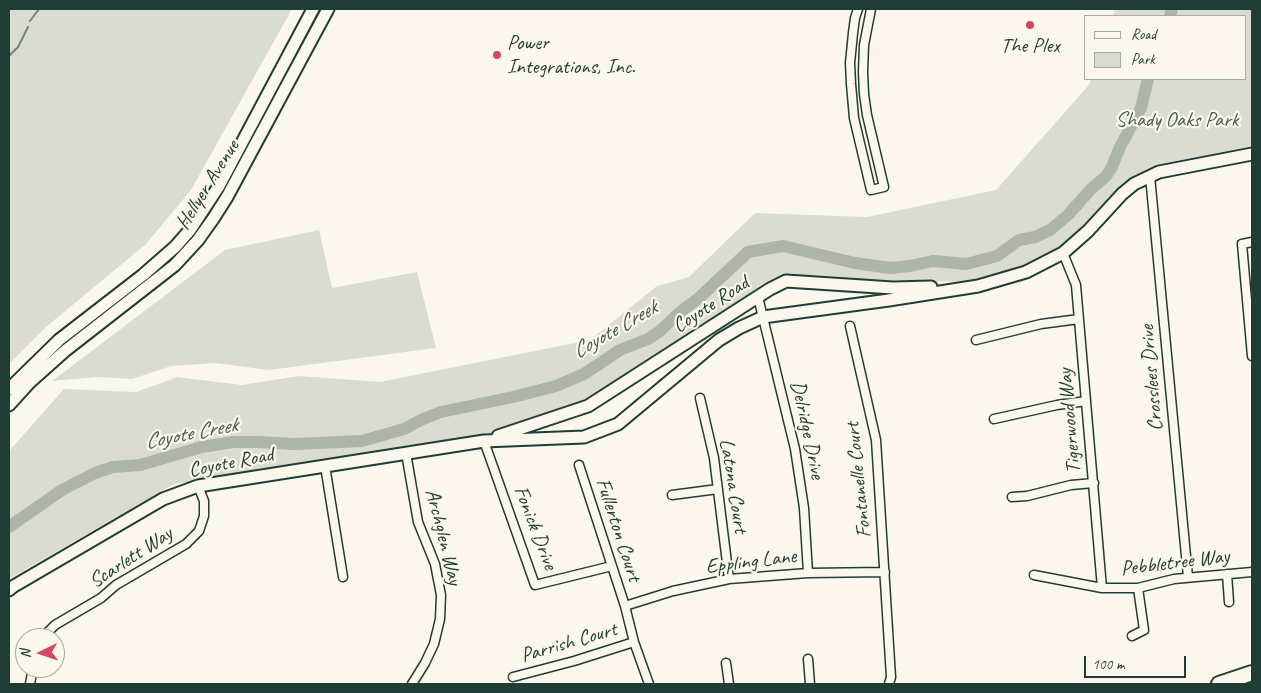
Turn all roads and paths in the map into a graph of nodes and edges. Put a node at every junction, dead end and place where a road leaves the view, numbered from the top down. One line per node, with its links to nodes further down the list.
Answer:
1 (313, 9): 5 (street, Hellyer Avenue)
2 (328, 9): 6 (street, Hellyer Avenue)
3 (858, 9): 4 (street)
4 (871, 9)
5 (298, 37): 6 (street); 11 (street, Hellyer Avenue)
6 (310, 43): 12 (street, Hellyer Avenue)
7 (1252, 154): 8 (street, Coyote Road)
8 (1150, 176): 10 (street, Coyote Road); 41 (street, Crosslees Drive)
9 (1252, 242): 19 (street)
10 (1063, 253): 13 (street, Coyote Road); 16 (street, Tigerwood Way)
11 (143, 275): 12 (street); 20 (street, Hellyer Avenue)
12 (150, 285): 23 (street, Hellyer Avenue)
13 (978, 286): 14 (street, Coyote Road); 15 (street, Coyote Road)
14 (758, 297): 15 (street, Delridge Drive); 25 (street, Coyote Road)
15 (762, 318): 25 (street, Coyote Road); 37 (street, Delridge Drive)
16 (1079, 319): 18 (street); 22 (street, Tigerwood Way)
17 (850, 326): 35 (street, Fontanelle Court)
18 (976, 340)
19 (1252, 356)
20 (9, 389)
21 (700, 398): 31 (street, Latona Court)
22 (1086, 401): 24 (street); 29 (street, Tigerwood Way)
23 (9, 405)
24 (994, 418)
25 (484, 441): 26 (street, Coyote Road); 34 (street, Fonick Drive)
26 (406, 453): 28 (street, Coyote Road); 55 (street, Archglen Way)
27 (579, 465): 34 (street, Fullerton Court)
28 (325, 466): 30 (street, Coyote Road); 40 (street)
29 (1094, 483): 33 (street); 43 (street, Tigerwood Way)
30 (198, 486): 45 (street, Coyote Road); 48 (street, Scarlett Way)
31 (718, 489): 32 (street); 42 (street, Latona Court)
32 (672, 495)
33 (1012, 497)
34 (612, 566): 47 (street, Fullerton Court)
35 (885, 572): 37 (street, Eppling Lane); 59 (street, Fontanelle Court)
36 (1252, 572): 38 (street, Pebbletree Way)
37 (808, 573): 42 (street, Eppling Lane)
38 (1227, 574): 41 (street, Pebbletree Way); 46 (street)
39 (1034, 575): 43 (street, Pebbletree Way)
40 (343, 577)
41 (1188, 577): 44 (street, Pebbletree Way)
42 (729, 579): 47 (street, Eppling Lane)
43 (1102, 588): 44 (street, Pebbletree Way)
44 (1138, 588): 49 (street)
45 (9, 590)
46 (1229, 602)
47 (624, 606): 50 (street, Fullerton Court)
48 (52, 628)
49 (1132, 636)
50 (634, 642): 54 (street, Parrish Court); 56 (street, Fullerton Court)
51 (808, 659): 58 (street)
52 (726, 662): 57 (street)
53 (1252, 673): 60 (highway)
54 (513, 677)
55 (412, 684)
56 (650, 684)
57 (729, 684)
58 (810, 684)
59 (889, 684)
60 (1219, 684)

